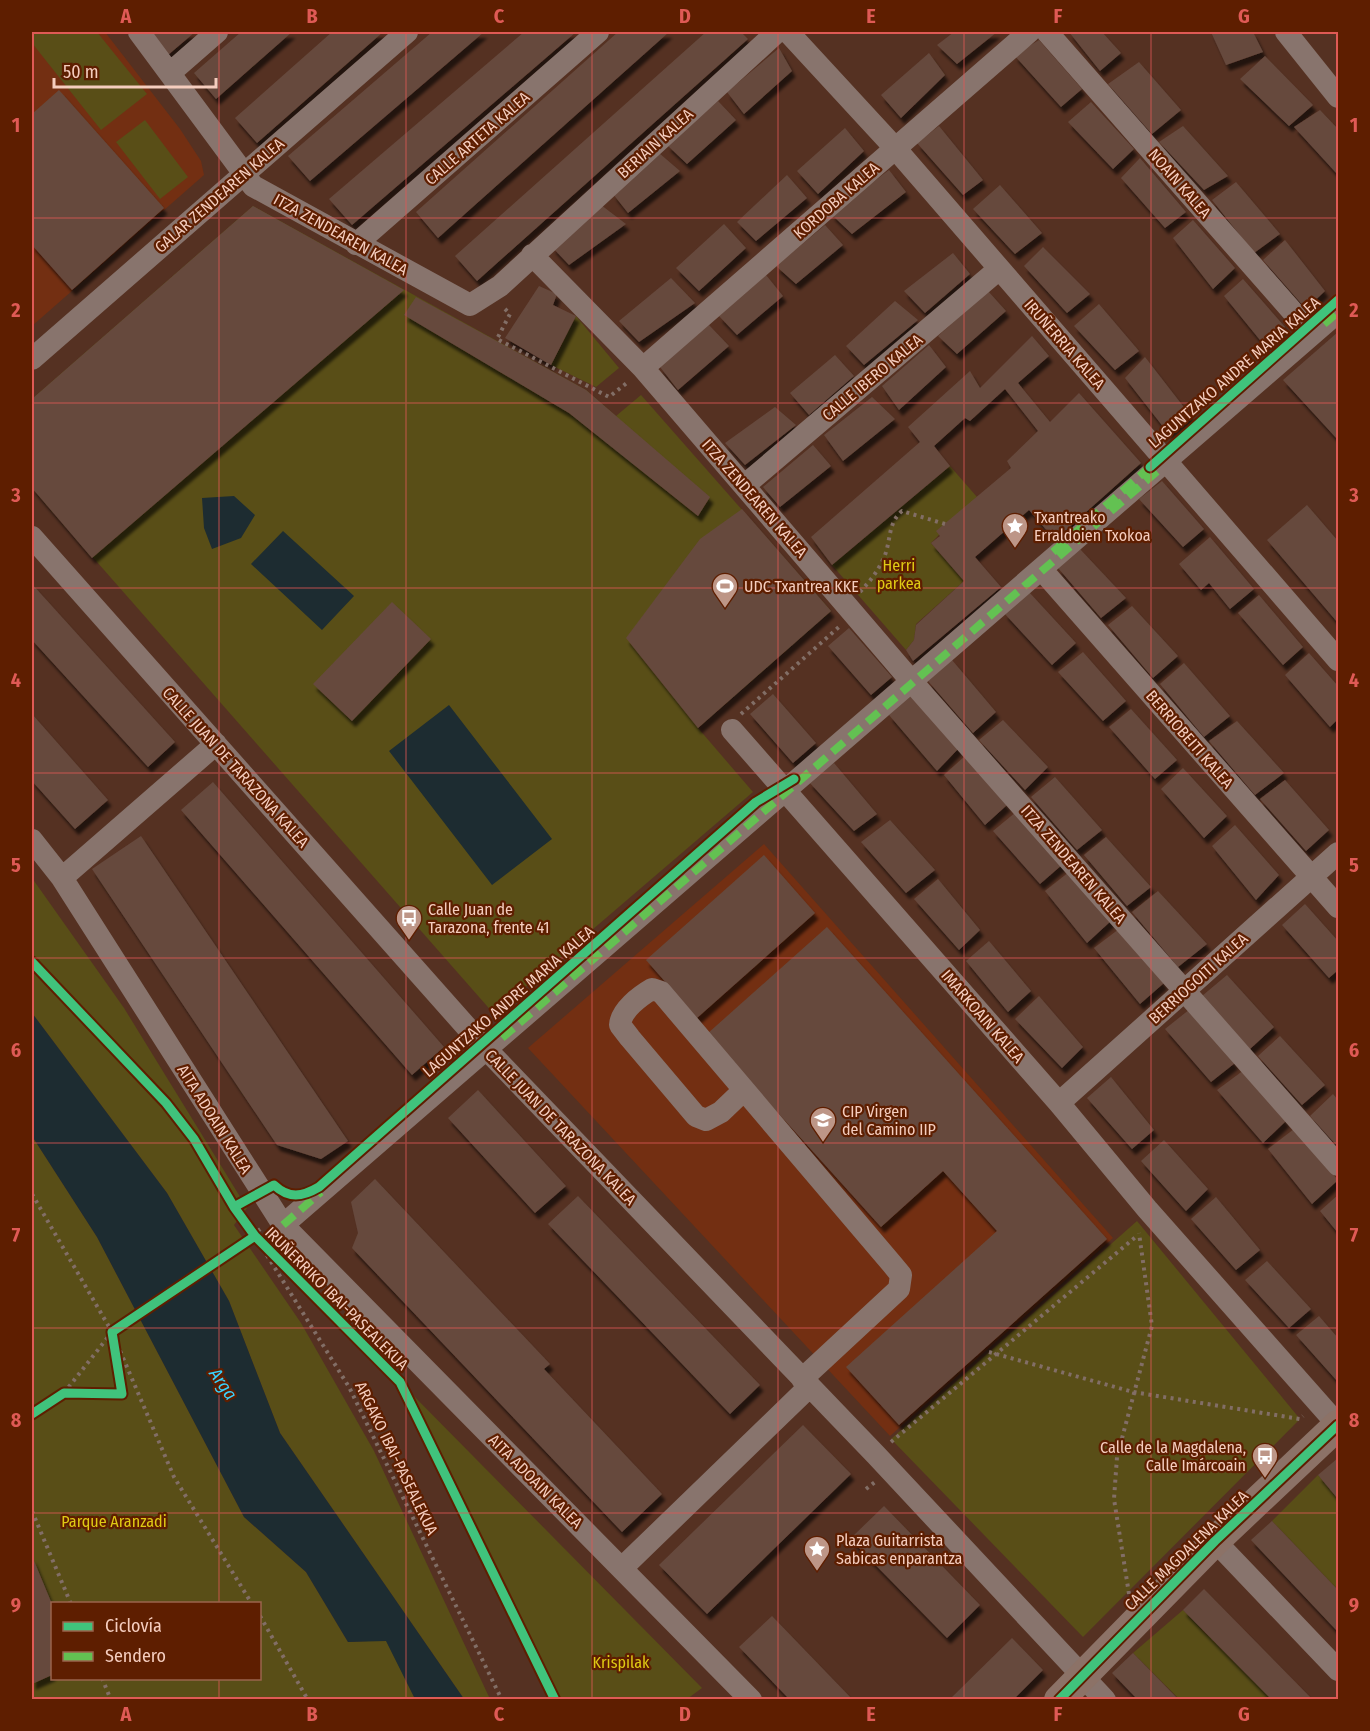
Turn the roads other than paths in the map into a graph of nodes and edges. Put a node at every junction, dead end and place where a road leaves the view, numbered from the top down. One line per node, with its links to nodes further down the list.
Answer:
1 (139, 32): 10 (street, ITZA ZENDEAREN KALEA)
2 (217, 32): 10 (street)
3 (407, 32): 13 (street, GALAR ZENDEAREN KALEA)
4 (598, 32): 14 (street, CALLE ARTETA KALEA)
5 (777, 32): 15 (street, BERIAIN KALEA)
6 (788, 32): 12 (street, IRUÑERRIA KALEA)
7 (1029, 32): 12 (street, KORDOBA KALEA)
8 (1047, 32): 18 (street, NOAIN KALEA)
9 (1286, 32): 11 (street)
10 (170, 73): 13 (street, ITZA ZENDEAREN KALEA)
11 (1338, 97)
12 (895, 148): 16 (street, IRUÑERRIA KALEA); 20 (street, KORDOBA KALEA)
13 (242, 174): 14 (street, ITZA ZENDEAREN KALEA); 19 (street, GALAR ZENDEAREN KALEA)
14 (356, 244): 15 (street, ITZA ZENDEAREN KALEA)
15 (532, 255): 20 (street, ITZA ZENDEAREN KALEA)
16 (999, 269): 21 (street, IRUÑERRIA KALEA); 22 (street, CALLE IBERO KALEA)
17 (1338, 312): 18 (street, LAGUNTZAKO ANDRE MARIA KALEA)
18 (1306, 338): 21 (street, LAGUNTZAKO ANDRE MARIA KALEA)
19 (32, 358)
20 (638, 373): 22 (street, ITZA ZENDEAREN KALEA)
21 (1159, 464): 24 (street, LAGUNTZAKO ANDRE MARIA KALEA); 25 (street, IRUÑERRIA KALEA); 26 (street, LAGUNTZAKO ANDRE MARIA KALEA)
22 (745, 485): 26 (street, ITZA ZENDEAREN KALEA)
23 (32, 537): 28 (street, CALLE JUAN DE TARAZONA KALEA)
24 (1042, 570): 26 (street, LAGUNTZAKO ANDRE MARIA KALEA); 32 (street, BERRIOBEITI KALEA)
25 (1338, 660)
26 (911, 680): 29 (street, LAGUNTZAKO ANDRE MARIA KALEA); 35 (street, ITZA ZENDEAREN KALEA)
27 (732, 730): 29 (street, IMARKOAIN KALEA)
28 (216, 744): 33 (street); 36 (street, CALLE JUAN DE TARAZONA KALEA)
29 (791, 785): 36 (street, LAGUNTZAKO ANDRE MARIA KALEA); 38 (street, IMARKOAIN KALEA)
30 (32, 840): 33 (street, AITA ADOAIN KALEA)
31 (1338, 853): 32 (street, BERRIOGOITI KALEA)
32 (1311, 876): 34 (street, BERRIOBEITI KALEA); 35 (street, BERRIOGOITI KALEA)
33 (62, 878): 40 (street, AITA ADOAIN KALEA)
34 (1338, 907)
35 (1185, 990): 38 (street, BERRIOGOITI KALEA); 39 (street, ITZA ZENDEAREN KALEA)
36 (488, 1050): 40 (street, LAGUNTZAKO ANDRE MARIA KALEA); 41 (street, CALLE JUAN DE TARAZONA KALEA)
37 (744, 1090): 37 (street); 41 (street)
38 (1059, 1103): 42 (street, IMARKOAIN KALEA)
39 (1338, 1165)
40 (283, 1225): 44 (street, AITA ADOAIN KALEA)
41 (806, 1382): 44 (street); 46 (street, CALLE JUAN DE TARAZONA KALEA)
42 (1338, 1425): 43 (main road, CALLE MAGDALENA KALEA)
43 (1215, 1540): 45 (street); 46 (main road, CALLE MAGDALENA KALEA)
44 (622, 1568): 47 (street, AITA ADOAIN KALEA)
45 (1338, 1670)
46 (1082, 1677): 48 (main road, CALLE MAGDALENA KALEA); 49 (street, CALLE JUAN DE TARAZONA KALEA)
47 (751, 1700)
48 (1059, 1700)
49 (1105, 1700)

